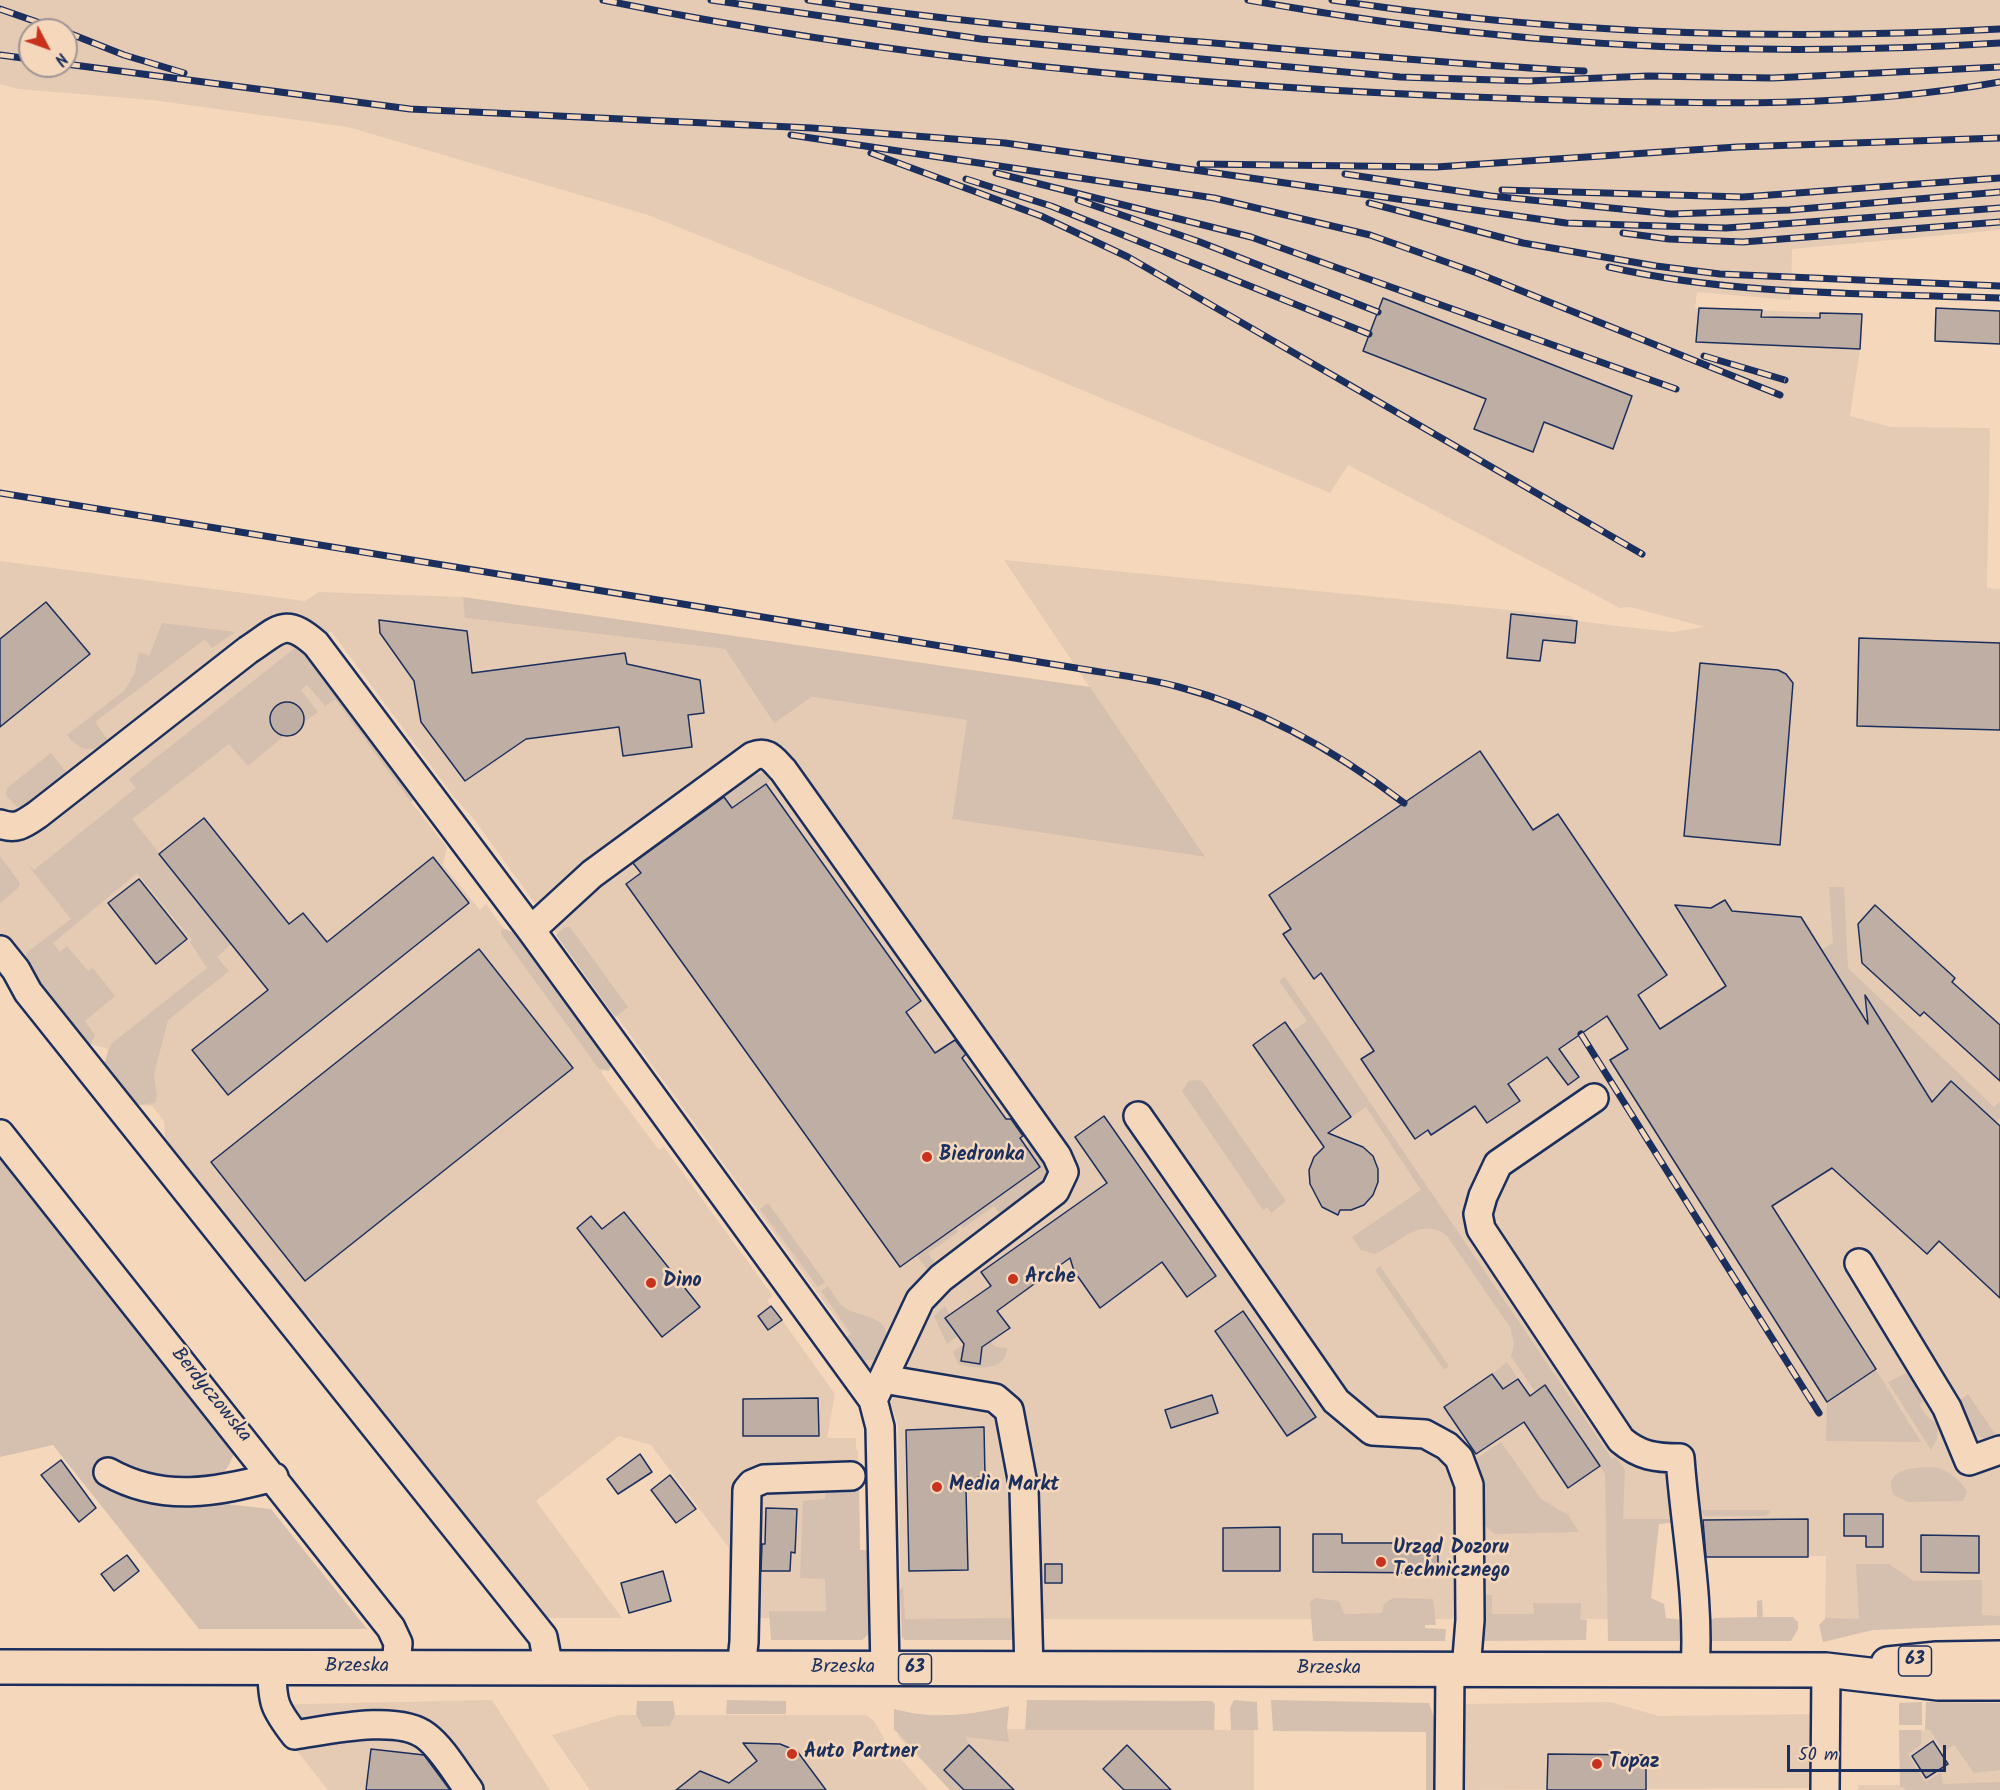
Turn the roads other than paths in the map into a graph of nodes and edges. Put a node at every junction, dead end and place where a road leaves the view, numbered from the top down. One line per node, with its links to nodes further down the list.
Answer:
1 (0, 824): 2 (street)
2 (531, 930): 8 (street); 8 (street)
3 (0, 950): 17 (street)
4 (1594, 1098): 22 (street)
5 (1138, 1116): 21 (street)
6 (0, 1134): 12 (street, Berdyczowska)
7 (1859, 1263): 9 (street)
8 (878, 1389): 19 (street); 20 (street)
9 (2000, 1450)
10 (108, 1472): 12 (street)
11 (850, 1476): 18 (street)
12 (274, 1477): 16 (street, Berdyczowska)
13 (2000, 1658): 23 (main road, Brzeska / 63)
14 (0, 1667): 15 (main road, Brzeska / 63)
15 (272, 1668): 16 (main road, Brzeska / 63); 25 (street)
16 (396, 1668): 17 (main road, Brzeska / 63)
17 (549, 1668): 18 (main road, Brzeska / 63)
18 (741, 1669): 19 (main road, Brzeska / 63)
19 (885, 1669): 20 (main road, Brzeska / 63)
20 (1029, 1670): 21 (main road, Brzeska / 63)
21 (1458, 1670): 22 (main road, Brzeska / 63); 26 (street)
22 (1695, 1670): 23 (main road, Brzeska / 63)
23 (1828, 1671): 24 (main road, Brzeska / 63); 27 (street)
24 (2000, 1683)
25 (469, 1790)
26 (1449, 1790)
27 (1825, 1790)

